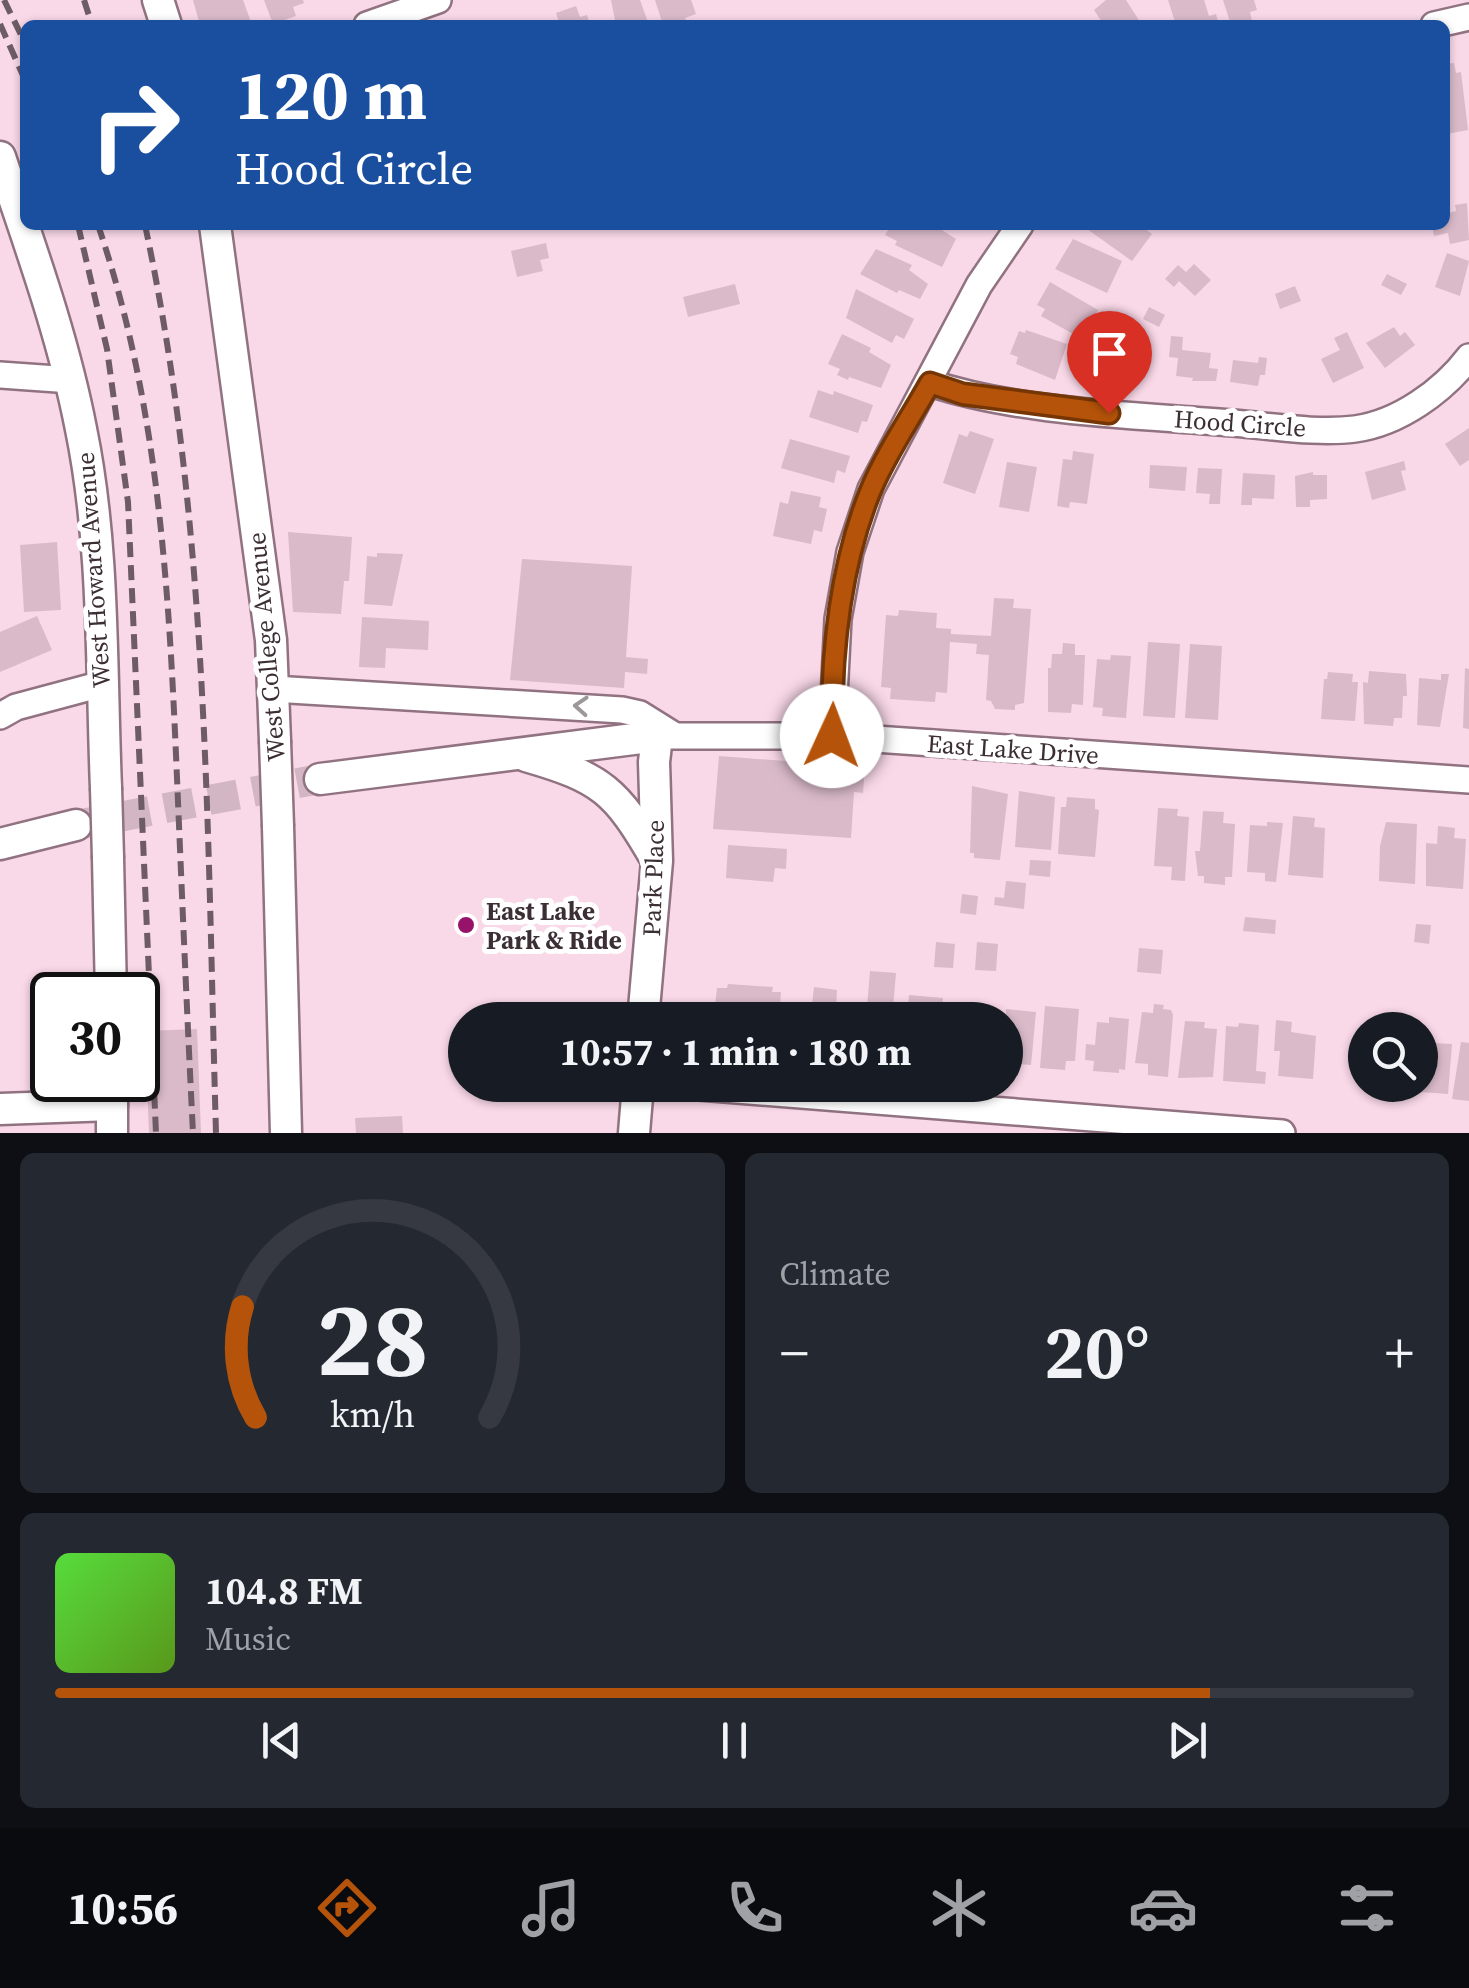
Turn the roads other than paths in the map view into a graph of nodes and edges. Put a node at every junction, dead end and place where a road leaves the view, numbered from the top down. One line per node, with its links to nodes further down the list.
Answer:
1 (438, 0): 2 (street)
2 (381, 20)
3 (0, 157): 4 (main road, West Howard Avenue)
4 (20, 220)
5 (23, 230): 10 (main road, West Howard Avenue)
6 (217, 230): 13 (main road, West College Avenue)
7 (1017, 230): 11 (street)
8 (1469, 357): 11 (street, Hood Circle)
9 (0, 375): 10 (street)
10 (71, 380): 12 (main road, West Howard Avenue)
11 (930, 383): 16 (street)
12 (102, 684): 14 (street); 23 (main road, West Howard Avenue, bridge)
13 (273, 688): 15 (street, one-way to 13); 29 (main road, West College Avenue, bridge)
14 (0, 716)
15 (664, 735): 16 (street, East Lake Drive); 17 (main road, East Lake Drive); 22 (main road, Park Place)
16 (832, 736): 19 (street, East Lake Drive)
17 (509, 752): 18 (main road, East Lake Drive); 22 (main road)
18 (320, 779)
19 (1469, 780)
20 (76, 825): 21 (main road)
21 (0, 844)
22 (658, 862): 24 (main road, Park Place)
23 (110, 972)
24 (646, 1002)
25 (637, 1102): 30 (main road)
26 (889, 1102): 31 (street)
27 (112, 1106): 28 (main road)
28 (0, 1109)
29 (286, 1133)
30 (634, 1133)
31 (1282, 1133)

